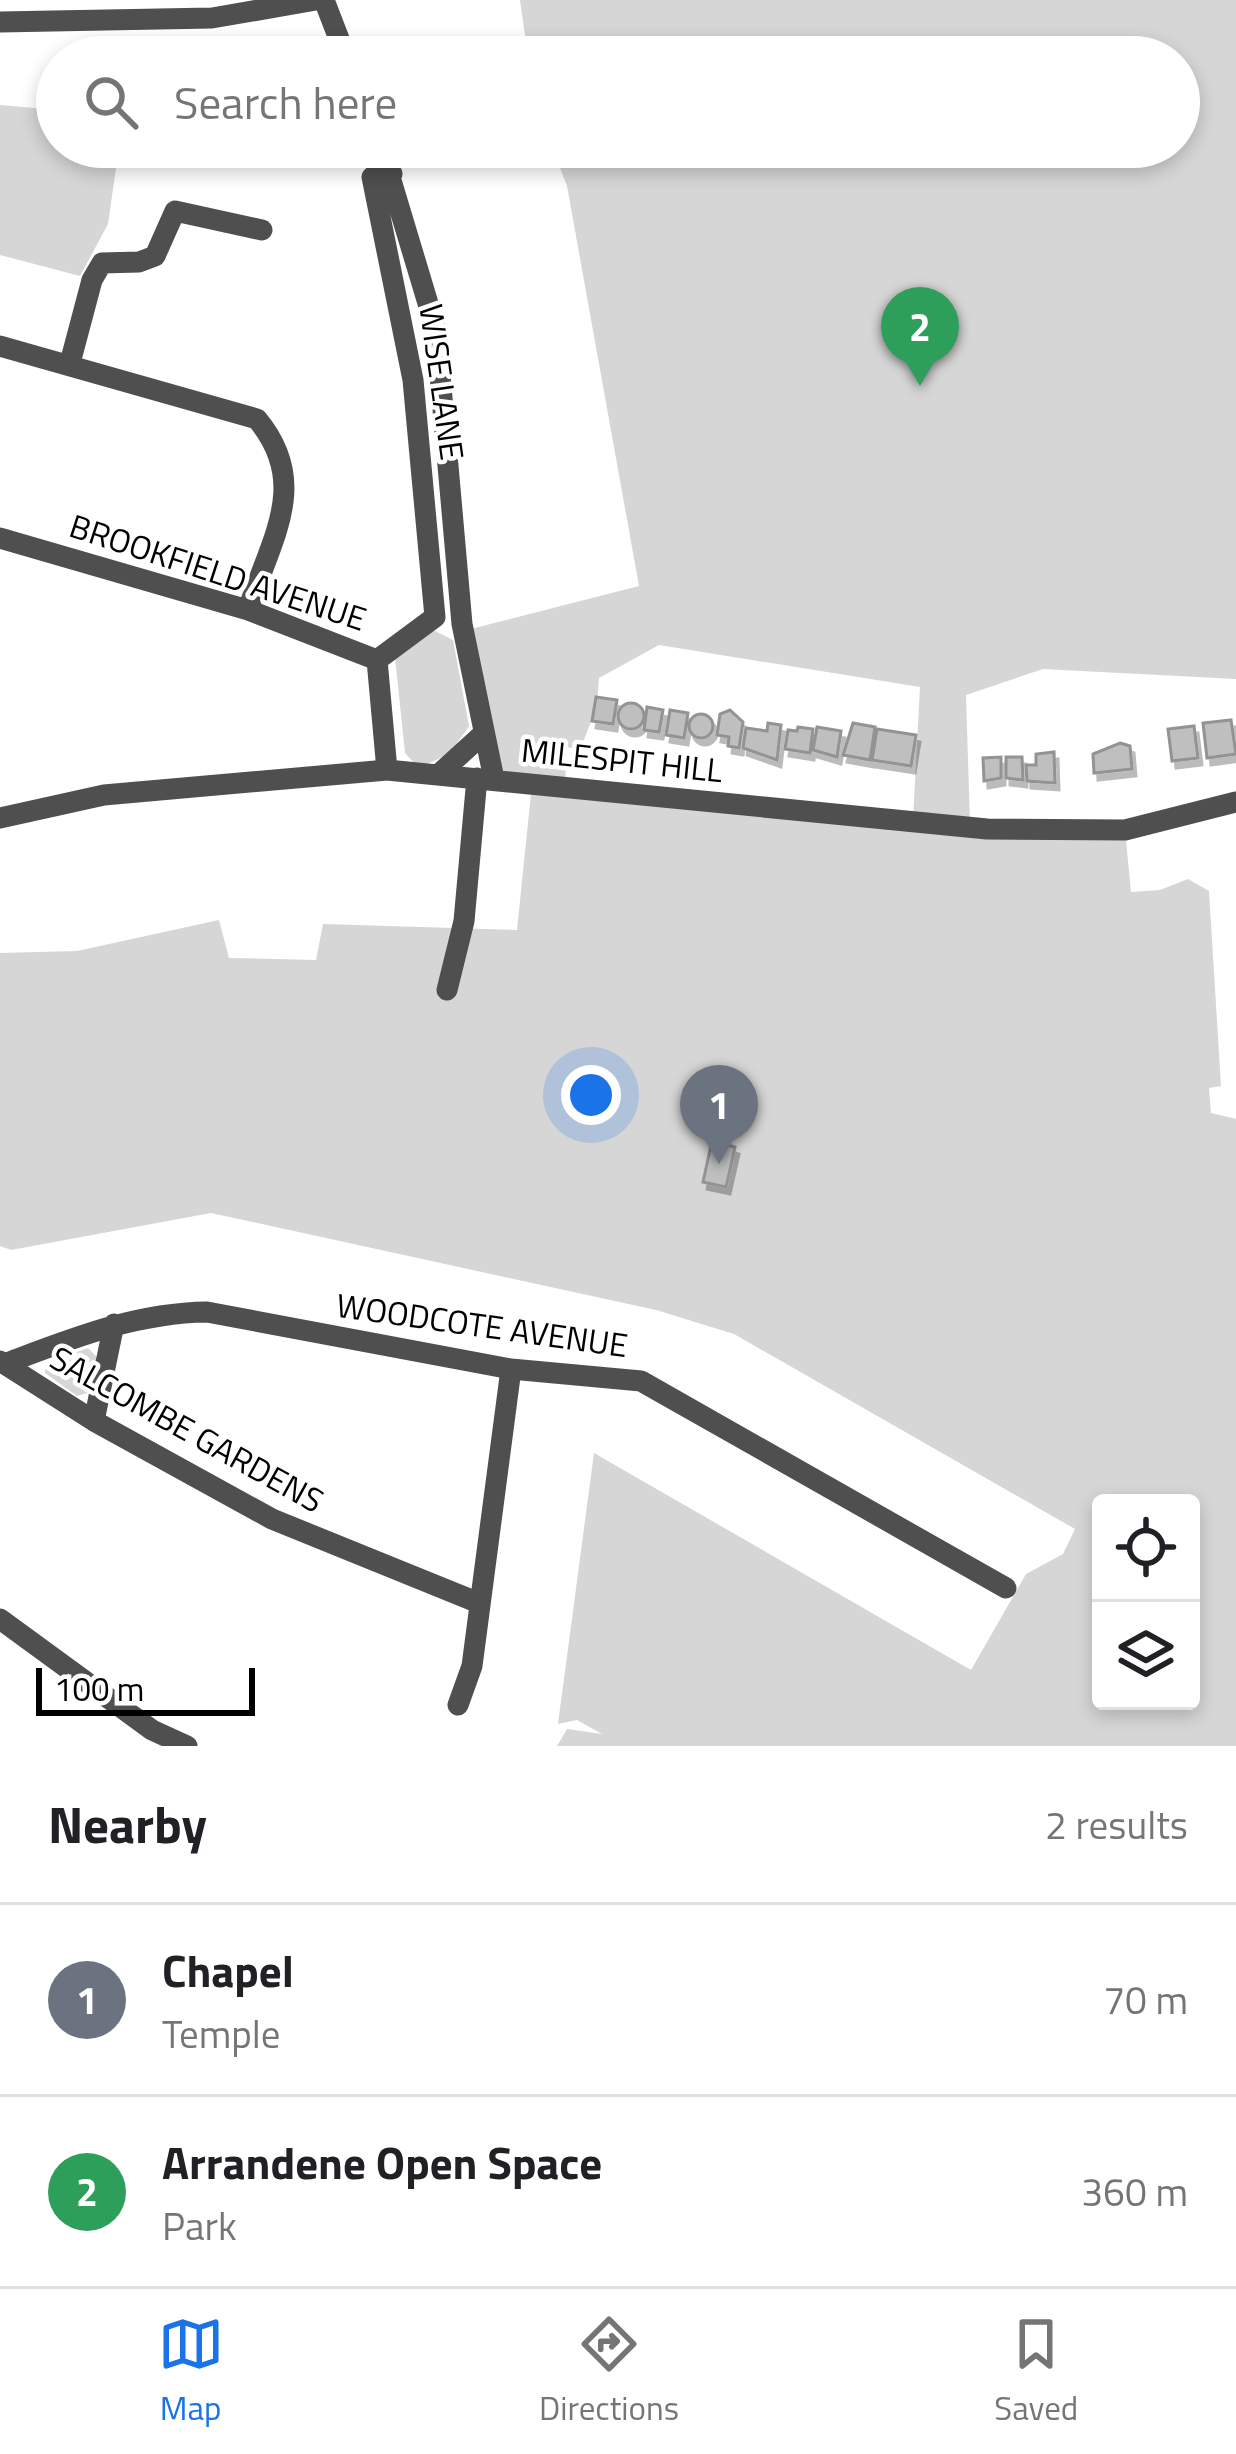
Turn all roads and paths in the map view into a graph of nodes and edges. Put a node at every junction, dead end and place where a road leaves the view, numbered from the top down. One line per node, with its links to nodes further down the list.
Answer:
1 (320, 0): 2 (street); 3 (street)
2 (0, 22)
3 (336, 36)
4 (390, 168): 5 (street, WISE LANE)
5 (392, 174): 11 (street, WISE LANE); 12 (street, WISE LANE)
6 (262, 230): 8 (street)
7 (0, 346): 8 (street)
8 (70, 363): 10 (street)
9 (0, 538): 10 (street, BROOKFIELD AVENUE)
10 (248, 610): 13 (street, BROOKFIELD AVENUE)
11 (435, 617): 12 (street); 13 (street)
12 (462, 624): 14 (street, WISE LANE)
13 (377, 660): 15 (street, BROOKFIELD AVENUE)
14 (483, 734): 16 (street); 17 (street, WISE LANE)
15 (387, 770): 16 (street, MILESPIT HILL); 19 (street, MILESPIT HILL)
16 (438, 775): 17 (street, MILESPIT HILL)
17 (485, 778): 18 (street, MILESPIT HILL); 20 (street, WISE LANE)
18 (1236, 802)
19 (0, 818)
20 (447, 990)
21 (114, 1324): 22 (street, WOODCOTE AVENUE); 23 (street, WOODCOTE AVENUE); 24 (street)
22 (2, 1363): 24 (street, SALCOMBE GARDENS)
23 (511, 1369): 25 (street, WOODCOTE AVENUE); 26 (street)
24 (94, 1421): 26 (street, SALCOMBE GARDENS)
25 (1006, 1588)
26 (479, 1603): 28 (street)
27 (0, 1619): 29 (street)
28 (458, 1706)
29 (188, 1746)

